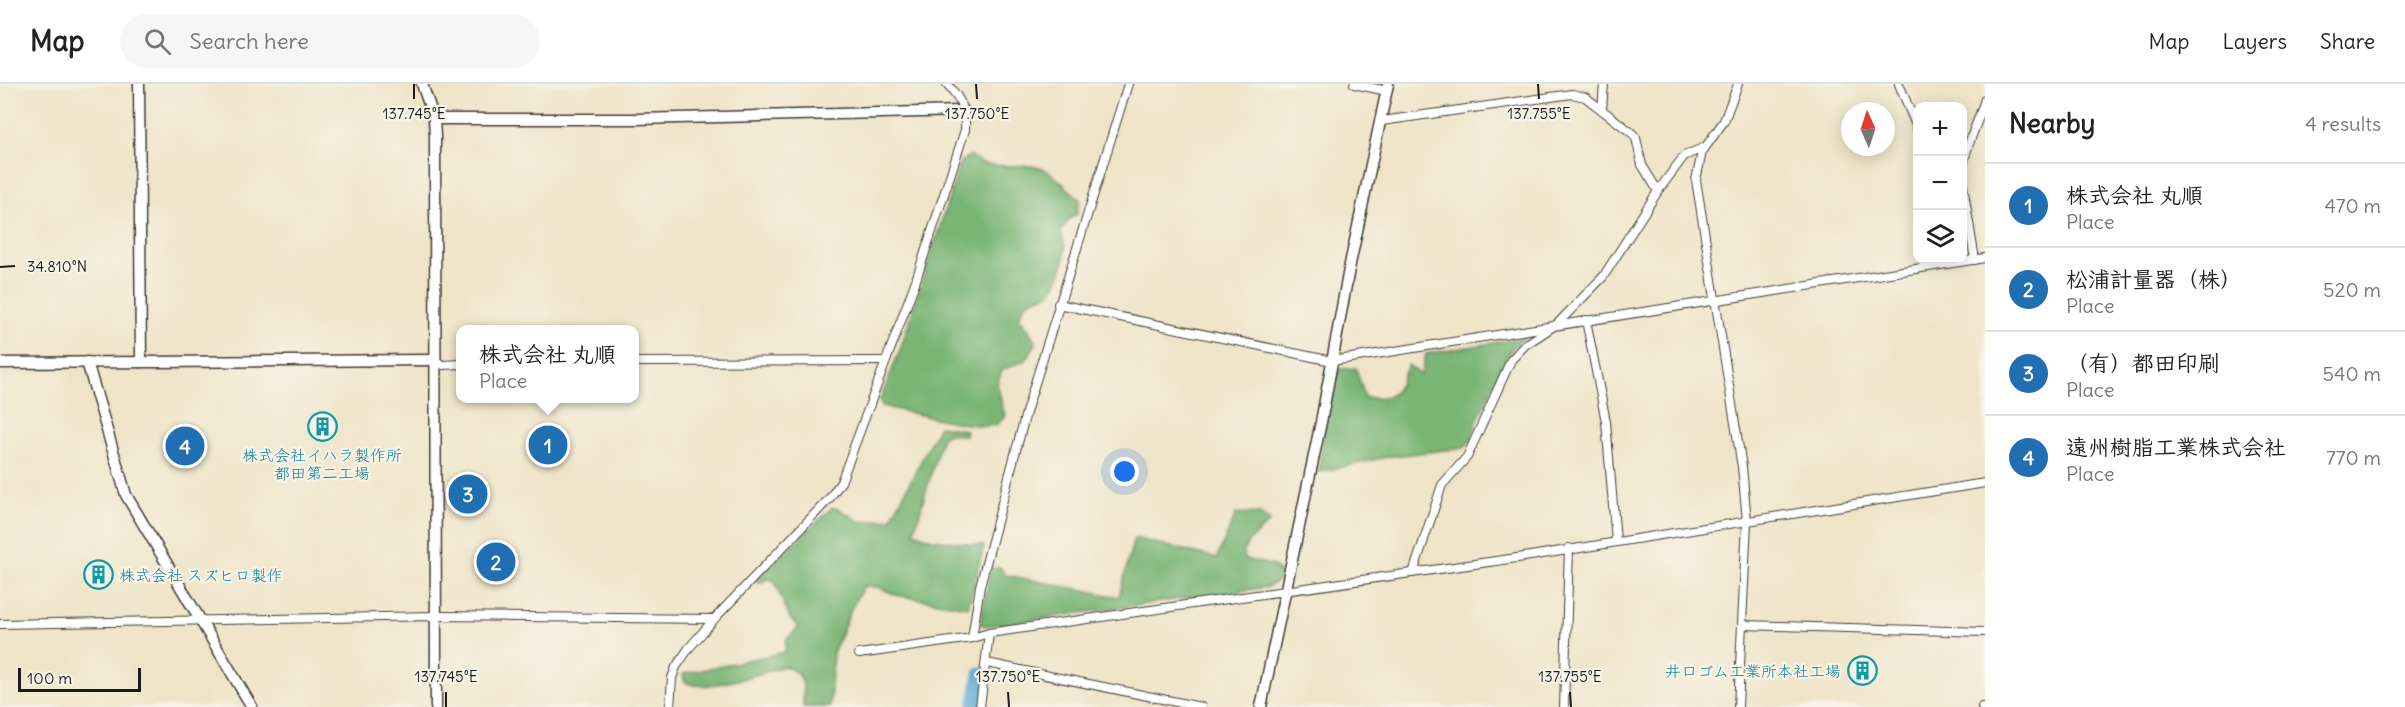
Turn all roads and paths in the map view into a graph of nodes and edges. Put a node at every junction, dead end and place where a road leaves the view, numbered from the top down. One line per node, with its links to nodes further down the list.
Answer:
1 (139, 84): 29 (street)
2 (422, 84): 13 (street)
3 (947, 84): 12 (street)
4 (1128, 84): 22 (street)
5 (1354, 84): 9 (street)
6 (1604, 84): 11 (street)
7 (1738, 84): 16 (street)
8 (1899, 84): 14 (street)
9 (1388, 88): 15 (street)
10 (1985, 99): 17 (street)
11 (1602, 110): 15 (street); 18 (street)
12 (964, 111): 13 (street); 26 (street)
13 (434, 119): 25 (street)
14 (1913, 120)
15 (1382, 121): 27 (street)
16 (1707, 146): 18 (street); 21 (street)
17 (1964, 156)
18 (1658, 191): 24 (street)
19 (1967, 202): 20 (street)
20 (1980, 259): 21 (street)
21 (1716, 300): 23 (street); 34 (street)
22 (1058, 304): 27 (street); 46 (street)
23 (1586, 320): 24 (street); 35 (street)
24 (1557, 324): 27 (street); 37 (street)
25 (434, 360): 29 (street); 32 (street); 39 (street)
26 (886, 361): 30 (street); 40 (street)
27 (1332, 361): 38 (street)
28 (87, 362): 29 (street); 31 (street); 41 (street)
29 (141, 362)
30 (639, 362)
31 (0, 363)
32 (456, 364)
33 (1985, 483): 34 (street)
34 (1747, 522): 35 (street); 43 (street)
35 (1616, 542): 36 (street)
36 (1569, 548): 37 (street); 55 (street)
37 (1413, 573): 38 (street)
38 (1285, 591): 45 (street); 54 (street)
39 (436, 616): 40 (street); 41 (street); 50 (street)
40 (714, 619): 51 (street)
41 (200, 621): 42 (street); 49 (street)
42 (0, 624)
43 (1742, 625): 44 (street); 56 (street)
44 (1985, 632)
45 (990, 633): 46 (street); 48 (street)
46 (972, 638): 47 (street)
47 (859, 654)
48 (987, 663): 52 (street); 53 (street)
49 (252, 707)
50 (435, 707)
51 (670, 707)
52 (980, 707)
53 (1201, 707)
54 (1262, 707)
55 (1564, 707)
56 (1738, 707)

